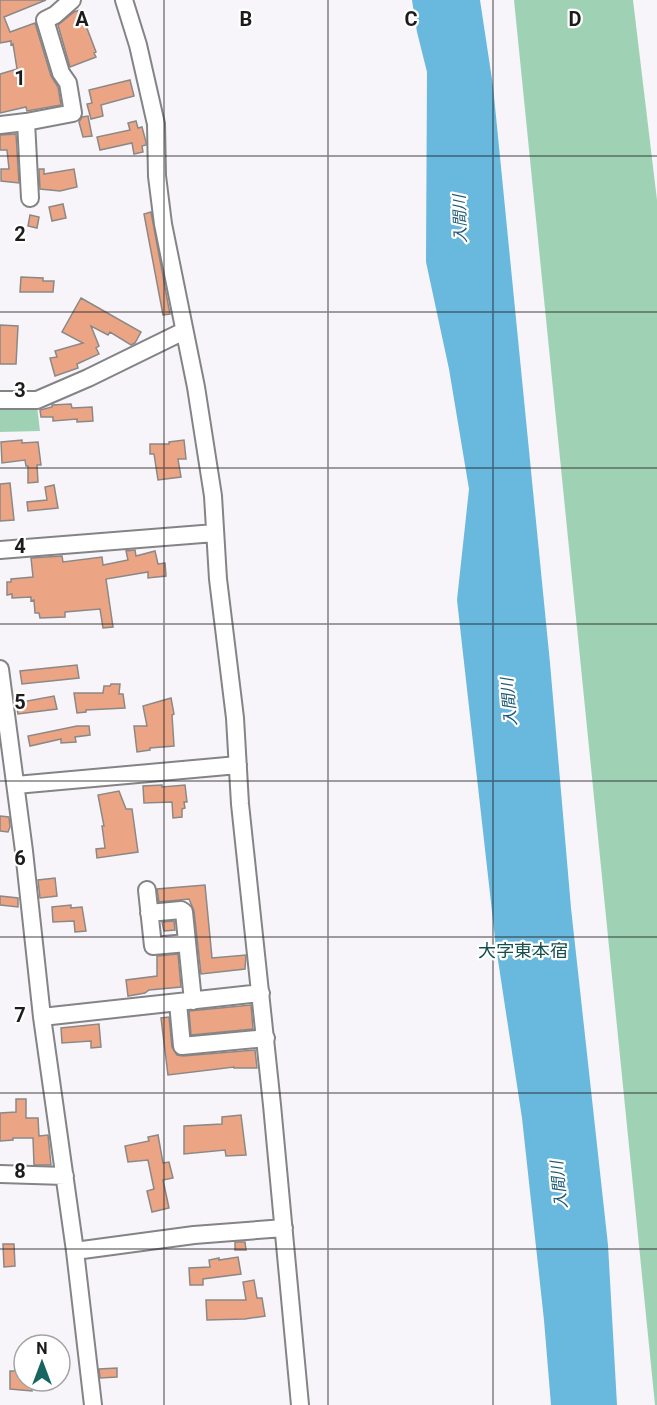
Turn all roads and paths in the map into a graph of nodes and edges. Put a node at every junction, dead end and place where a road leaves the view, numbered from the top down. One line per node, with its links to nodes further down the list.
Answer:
1 (72, 0): 3 (street)
2 (124, 0): 6 (street)
3 (26, 122): 4 (street); 5 (street)
4 (0, 125)
5 (30, 198)
6 (184, 331): 7 (street); 8 (street)
7 (0, 400)
8 (215, 533): 9 (street); 11 (street)
9 (0, 550)
10 (0, 669): 12 (street)
11 (238, 765): 12 (street); 16 (street)
12 (16, 785): 18 (street)
13 (147, 890): 14 (street)
14 (149, 913): 15 (street); 15 (street)
15 (187, 943): 17 (street)
16 (261, 993): 17 (street); 19 (street)
17 (185, 1002): 18 (street); 19 (street)
18 (42, 1017): 21 (street)
19 (266, 1038): 22 (street)
20 (0, 1173): 21 (street)
21 (65, 1176): 23 (street)
22 (284, 1228): 23 (street); 25 (street)
23 (75, 1251): 24 (street)
24 (93, 1405)
25 (300, 1405)

